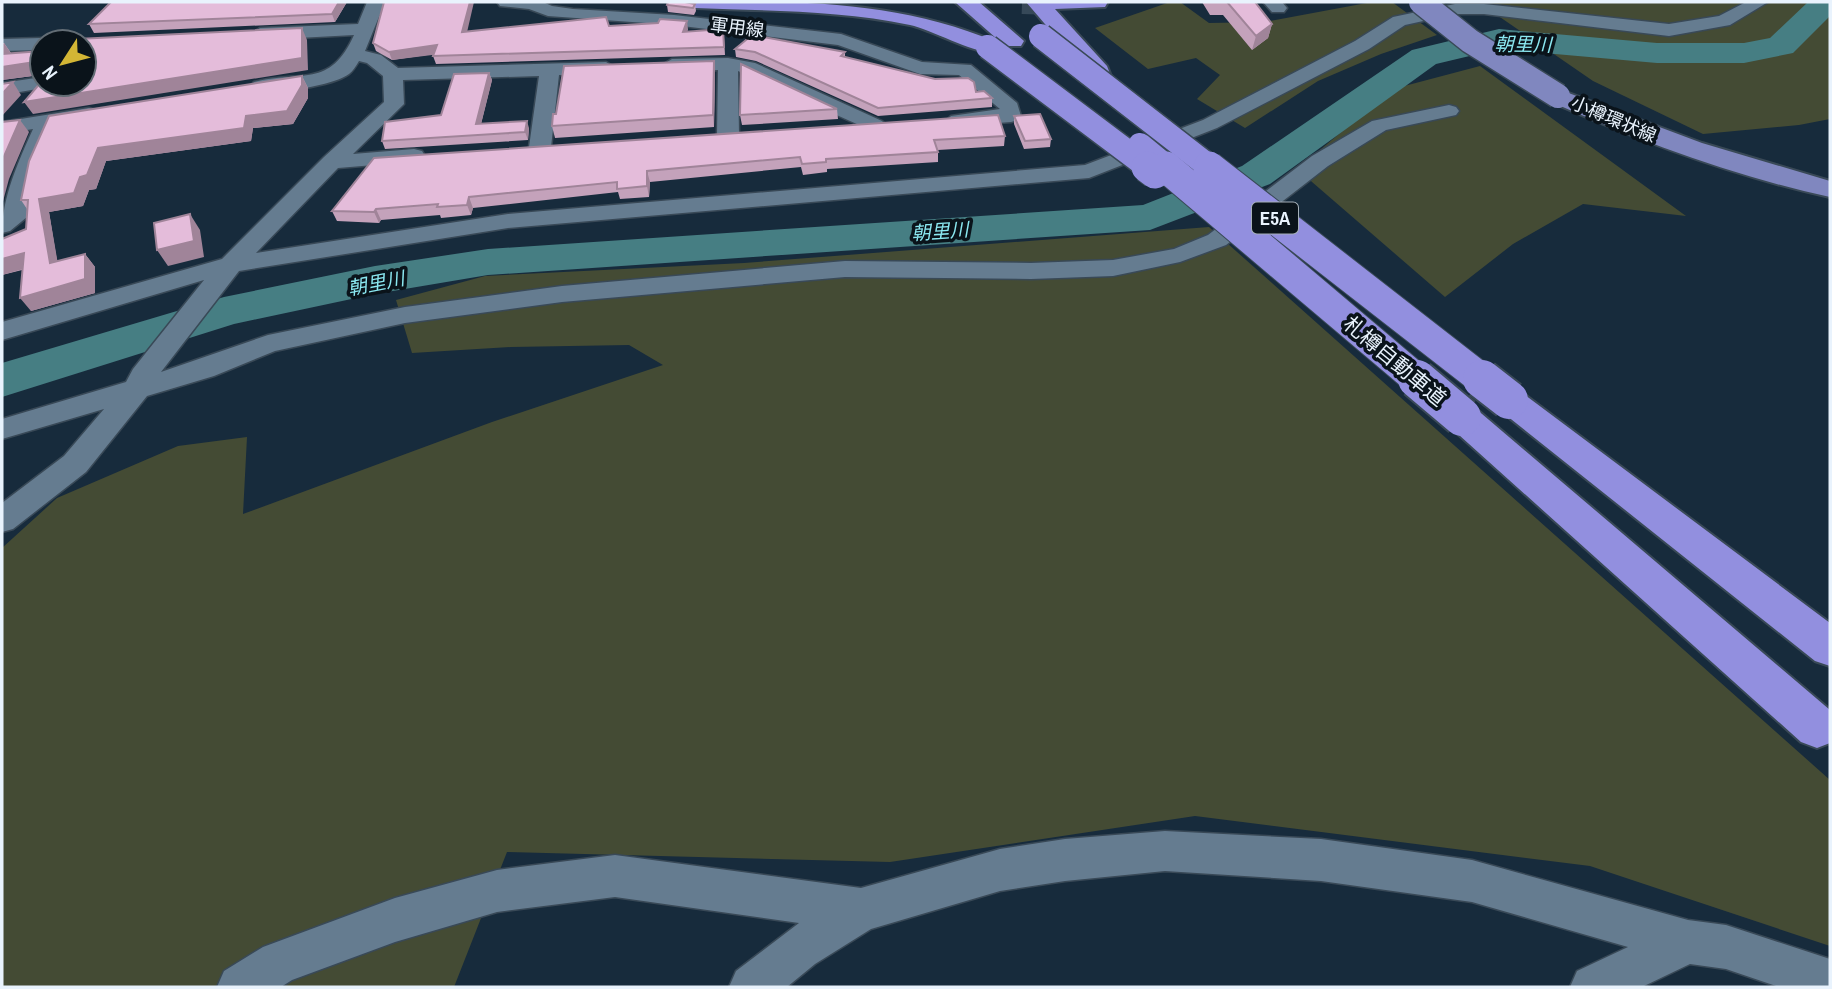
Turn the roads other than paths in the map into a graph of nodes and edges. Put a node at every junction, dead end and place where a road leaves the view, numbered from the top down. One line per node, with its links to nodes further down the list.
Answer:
1 (376, 2): 10 (street)
2 (506, 2): 26 (street, 軍用線)
3 (695, 2): 12 (highway)
4 (966, 2): 12 (highway, 札樽自動車道 / E5A)
5 (1037, 2): 12 (highway)
6 (1097, 2): 9 (highway)
7 (1421, 2): 39 (main road, 小樽環状線, bridge)
8 (1759, 2): 41 (street)
9 (1057, 3)
10 (363, 29): 11 (street); 15 (street)
11 (245, 35)
12 (1026, 36): 47 (highway, 札樽自動車道 / E5A, bridge); 48 (highway, 札樽自動車道 / E5A, bridge)
13 (28, 44): 14 (street)
14 (2, 45)
15 (348, 62): 18 (street); 21 (street)
16 (729, 64): 17 (street); 28 (street); 32 (street)
17 (550, 69): 18 (street); 34 (street)
18 (393, 74): 36 (street)
19 (28, 86): 20 (street)
20 (2, 89)
21 (243, 89)
22 (31, 98): 30 (street)
23 (112, 110): 25 (street)
24 (1449, 111): 44 (street)
25 (47, 121): 30 (street); 37 (street)
26 (944, 121)
27 (902, 123): 28 (street)
28 (874, 125): 29 (street)
29 (835, 127)
30 (4, 128)
31 (755, 133): 32 (street)
32 (728, 135): 33 (street)
33 (701, 136)
34 (567, 146)
35 (429, 155): 36 (street)
36 (331, 162): 41 (street)
37 (25, 173): 38 (street); 40 (street)
38 (2, 177)
39 (1830, 189)
40 (2, 226)
41 (234, 262): 42 (street); 43 (street); 44 (street)
42 (128, 283)
43 (2, 331)
44 (140, 383): 45 (street); 46 (street)
45 (2, 429)
46 (2, 520)
47 (1830, 648)
48 (1817, 727)
49 (861, 910): 50 (street); 52 (street); 53 (street)
50 (1688, 942): 51 (street); 54 (street)
51 (1830, 982)
52 (240, 987)
53 (752, 987)
54 (1592, 987)

